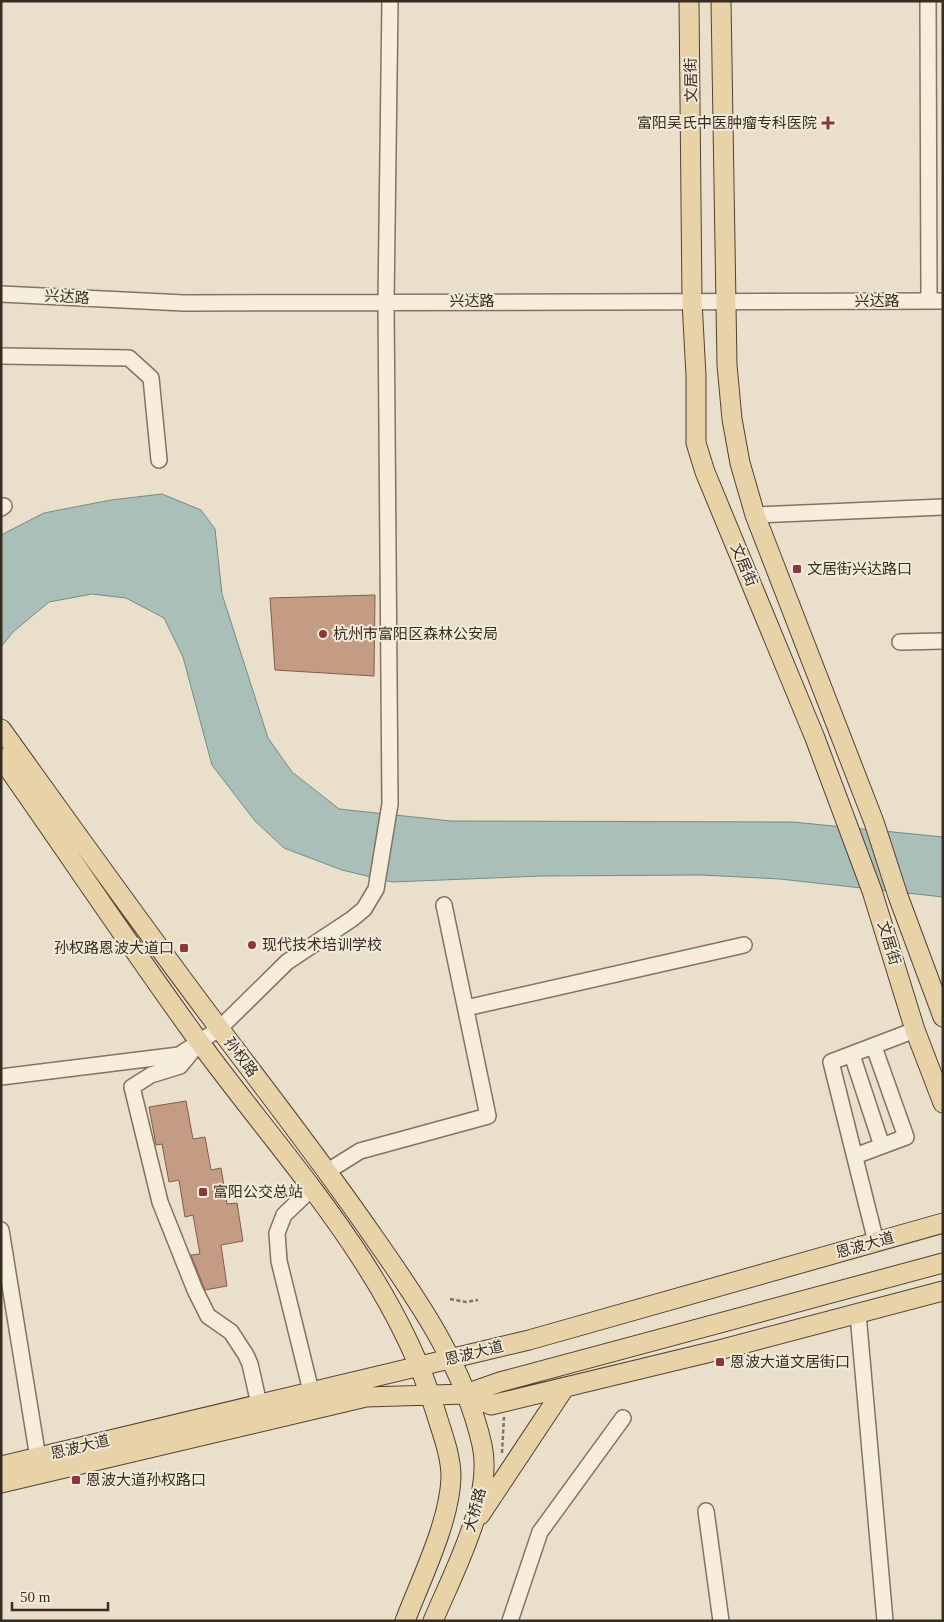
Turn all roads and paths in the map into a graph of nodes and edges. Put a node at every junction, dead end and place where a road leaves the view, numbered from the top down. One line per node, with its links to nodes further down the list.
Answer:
1 (390, 1): 9 (street)
2 (690, 1): 7 (main road, 文居街)
3 (720, 1): 6 (main road, 文居街)
4 (928, 1): 8 (street)
5 (1, 294): 9 (street, 兴达路)
6 (725, 300): 7 (street, 兴达路); 8 (street, 兴达路); 13 (main road, 文居街)
7 (692, 301): 9 (street, 兴达路); 23 (main road, 文居街)
8 (936, 301)
9 (386, 302): 22 (street)
10 (1, 356): 11 (street)
11 (159, 460)
12 (943, 507): 13 (street)
13 (755, 515): 21 (main road, 文居街)
14 (943, 641): 15 (street)
15 (900, 642)
16 (1, 729): 22 (main road, 孙权路)
17 (1, 758): 24 (main road, 孙权路)
18 (444, 905): 20 (street)
19 (744, 945): 20 (street)
20 (466, 1008): 31 (street)
21 (943, 1017)
22 (219, 1029): 24 (street); 31 (main road, 孙权路)
23 (915, 1030): 25 (street); 28 (main road, 文居街)
24 (200, 1042): 27 (street); 32 (main road, 孙权路); 47 (street)
25 (874, 1047): 26 (street); 29 (street)
26 (852, 1055): 29 (street); 30 (street)
27 (1, 1077)
28 (943, 1102)
29 (882, 1146): 30 (street)
30 (855, 1156): 35 (street)
31 (328, 1171): 41 (main road, 孙权路)
32 (311, 1189): 42 (main road, 孙权路); 44 (street)
33 (943, 1223): 35 (main road, 恩波大道)
34 (1, 1230): 50 (street)
35 (876, 1242): 41 (main road, 恩波大道)
36 (943, 1263): 45 (main road, 恩波大道)
37 (943, 1291): 40 (main road)
38 (450, 1299): 39 (path)
39 (478, 1300)
40 (858, 1314): 43 (main road); 60 (street)
41 (451, 1359): 42 (main road, 恩波大道); 45 (main road, 孙权路)
42 (419, 1366): 44 (main road, 恩波大道); 46 (main road, 孙权路)
43 (565, 1387): 45 (main road); 55 (main road)
44 (311, 1391): 47 (main road, 恩波大道)
45 (466, 1394): 46 (main road, 恩波大道); 55 (main road, 大桥路)
46 (431, 1396): 53 (main road, 恩波大道); 56 (main road, 大桥路)
47 (259, 1404): 50 (main road, 恩波大道)
48 (504, 1417): 51 (path)
49 (623, 1418): 58 (street)
50 (38, 1458): 52 (main road, 恩波大道)
51 (502, 1462)
52 (1, 1466)
53 (1, 1483)
54 (706, 1511): 59 (street)
55 (474, 1524): 57 (main road, 大桥路)
56 (405, 1621)
57 (433, 1621)
58 (510, 1621)
59 (721, 1621)
60 (885, 1621)

